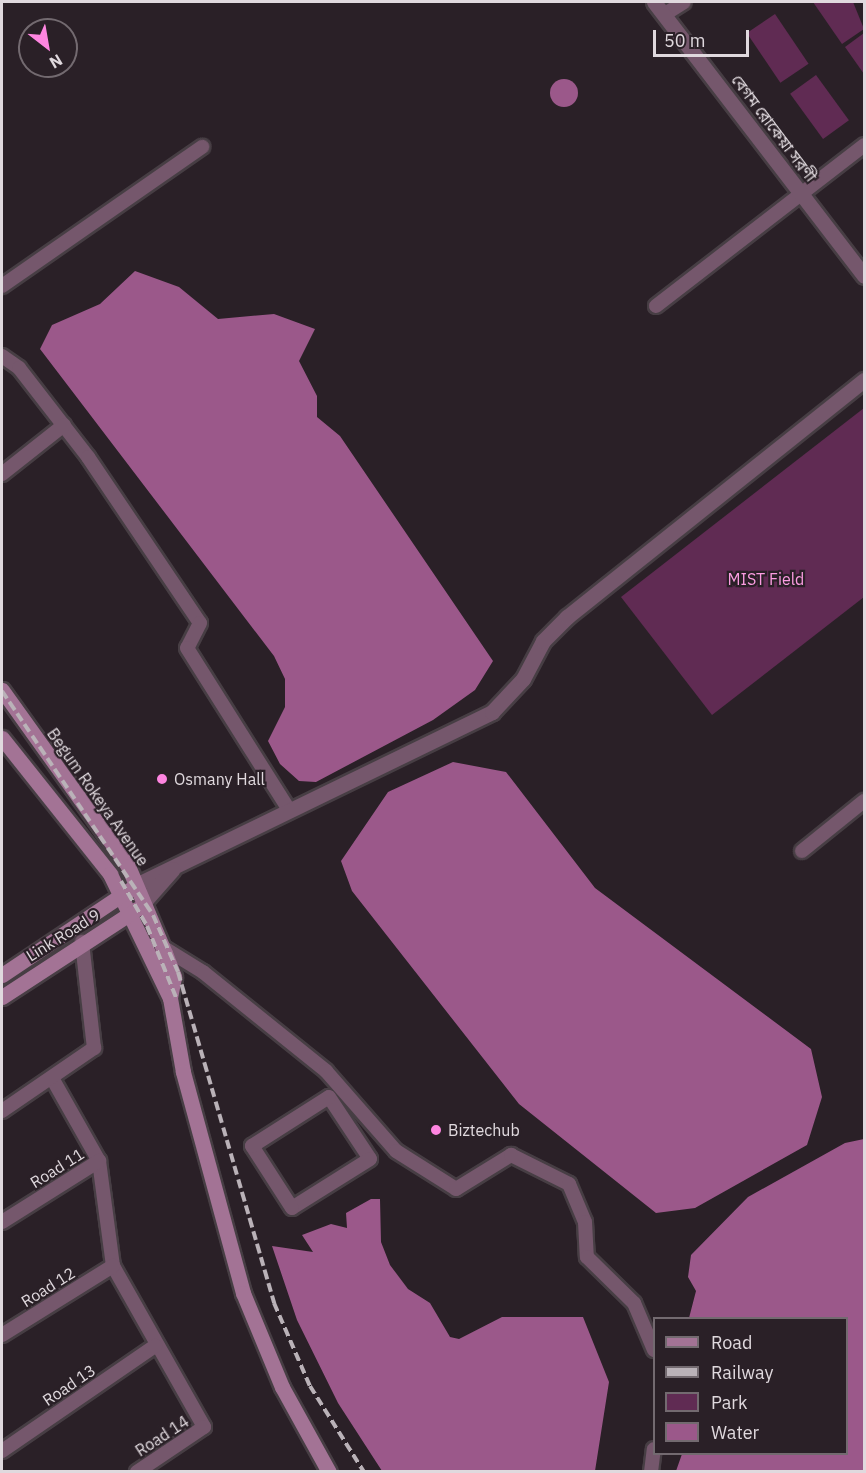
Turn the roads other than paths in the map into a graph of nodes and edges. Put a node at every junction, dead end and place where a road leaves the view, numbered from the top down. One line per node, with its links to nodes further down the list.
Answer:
1 (654, 2): 3 (street, বেগম রোকেয়া সরণী)
2 (684, 2): 3 (street)
3 (665, 14): 6 (street, বেগম রোকেয়া সরণী)
4 (864, 145): 6 (street)
5 (202, 147): 8 (street)
6 (802, 193): 7 (street, বেগম রোকেয়া সরণী); 9 (street)
7 (864, 276)
8 (2, 286)
9 (656, 306)
10 (2, 356): 12 (street)
11 (864, 380): 17 (street)
12 (64, 425): 13 (street); 17 (street)
13 (2, 474)
14 (2, 690): 20 (main road, Begum Rokeya Avenue)
15 (2, 738): 21 (main road, Begum Rokeya Avenue)
16 (864, 801): 18 (street)
17 (287, 807): 19 (street)
18 (802, 851)
19 (172, 869): 20 (street); 22 (street)
20 (136, 885): 21 (main road, Link Road 9); 22 (main road, Begum Rokeya Avenue)
21 (121, 896): 23 (main road, Begum Rokeya Avenue); 26 (main road, Link Road 9)
22 (143, 903): 23 (main road, Link Road 9); 25 (main road, Begum Rokeya Avenue)
23 (131, 915): 24 (main road, Link Road 9); 28 (main road, Begum Rokeya Avenue)
24 (82, 942): 27 (main road, Link Road 9); 29 (street)
25 (164, 948): 28 (main road, Begum Rokeya Avenue); 31 (street)
26 (2, 975)
27 (2, 997)
28 (170, 998): 42 (main road)
29 (52, 1078): 30 (street); 33 (street)
30 (2, 1111)
31 (364, 1115): 32 (street); 38 (street)
32 (349, 1126): 32 (street)
33 (99, 1161): 34 (street, Road 11); 35 (street)
34 (2, 1222)
35 (113, 1266): 36 (street, Road 12); 37 (street)
36 (2, 1335)
37 (154, 1346): 39 (street, Road 13); 41 (street, Road 14)
38 (653, 1348)
39 (2, 1451)
40 (653, 1455): 43 (street)
41 (137, 1472)
42 (328, 1472)
43 (651, 1472)

